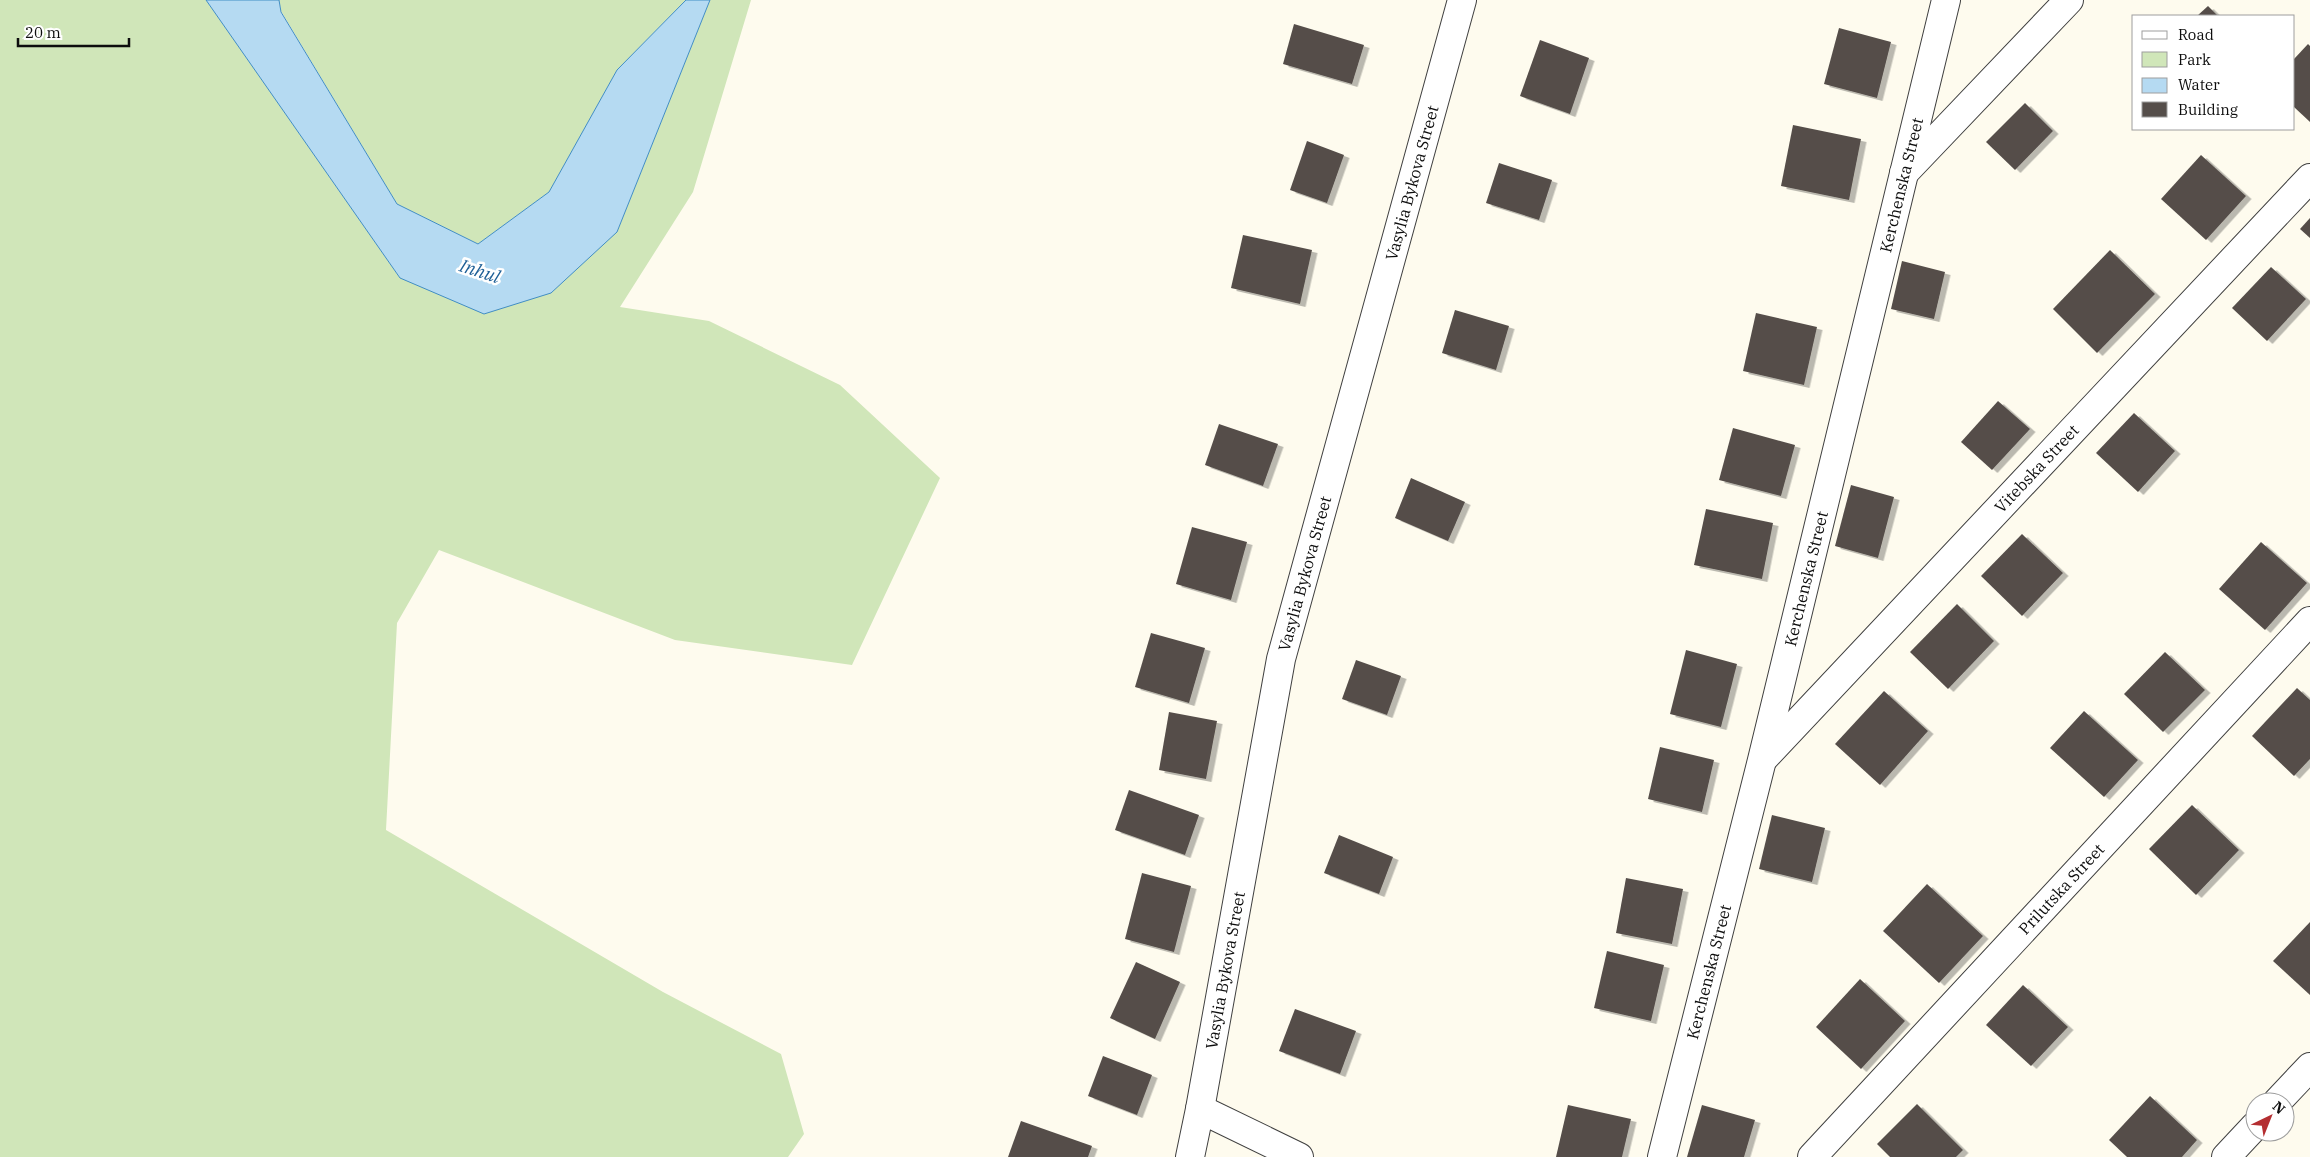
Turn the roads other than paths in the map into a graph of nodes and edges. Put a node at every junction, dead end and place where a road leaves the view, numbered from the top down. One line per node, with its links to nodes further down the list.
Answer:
1 (1462, 0): 10 (street, Vasylia Bykova Street)
2 (1946, 0): 4 (street, Kerchenska Street)
3 (2069, 0): 4 (street)
4 (1904, 174): 7 (street, Kerchenska Street)
5 (2310, 178): 7 (street, Vitebska Street)
6 (2310, 621): 15 (street, Prilutska Street)
7 (1762, 760): 14 (street, Kerchenska Street)
8 (2310, 1067): 9 (street)
9 (2286, 1092)
10 (1200, 1109): 12 (street, Vasylia Bykova Street); 13 (street)
11 (2245, 1137): 16 (street)
12 (1190, 1157)
13 (1299, 1157)
14 (1662, 1157)
15 (1812, 1157)
16 (2226, 1157)

